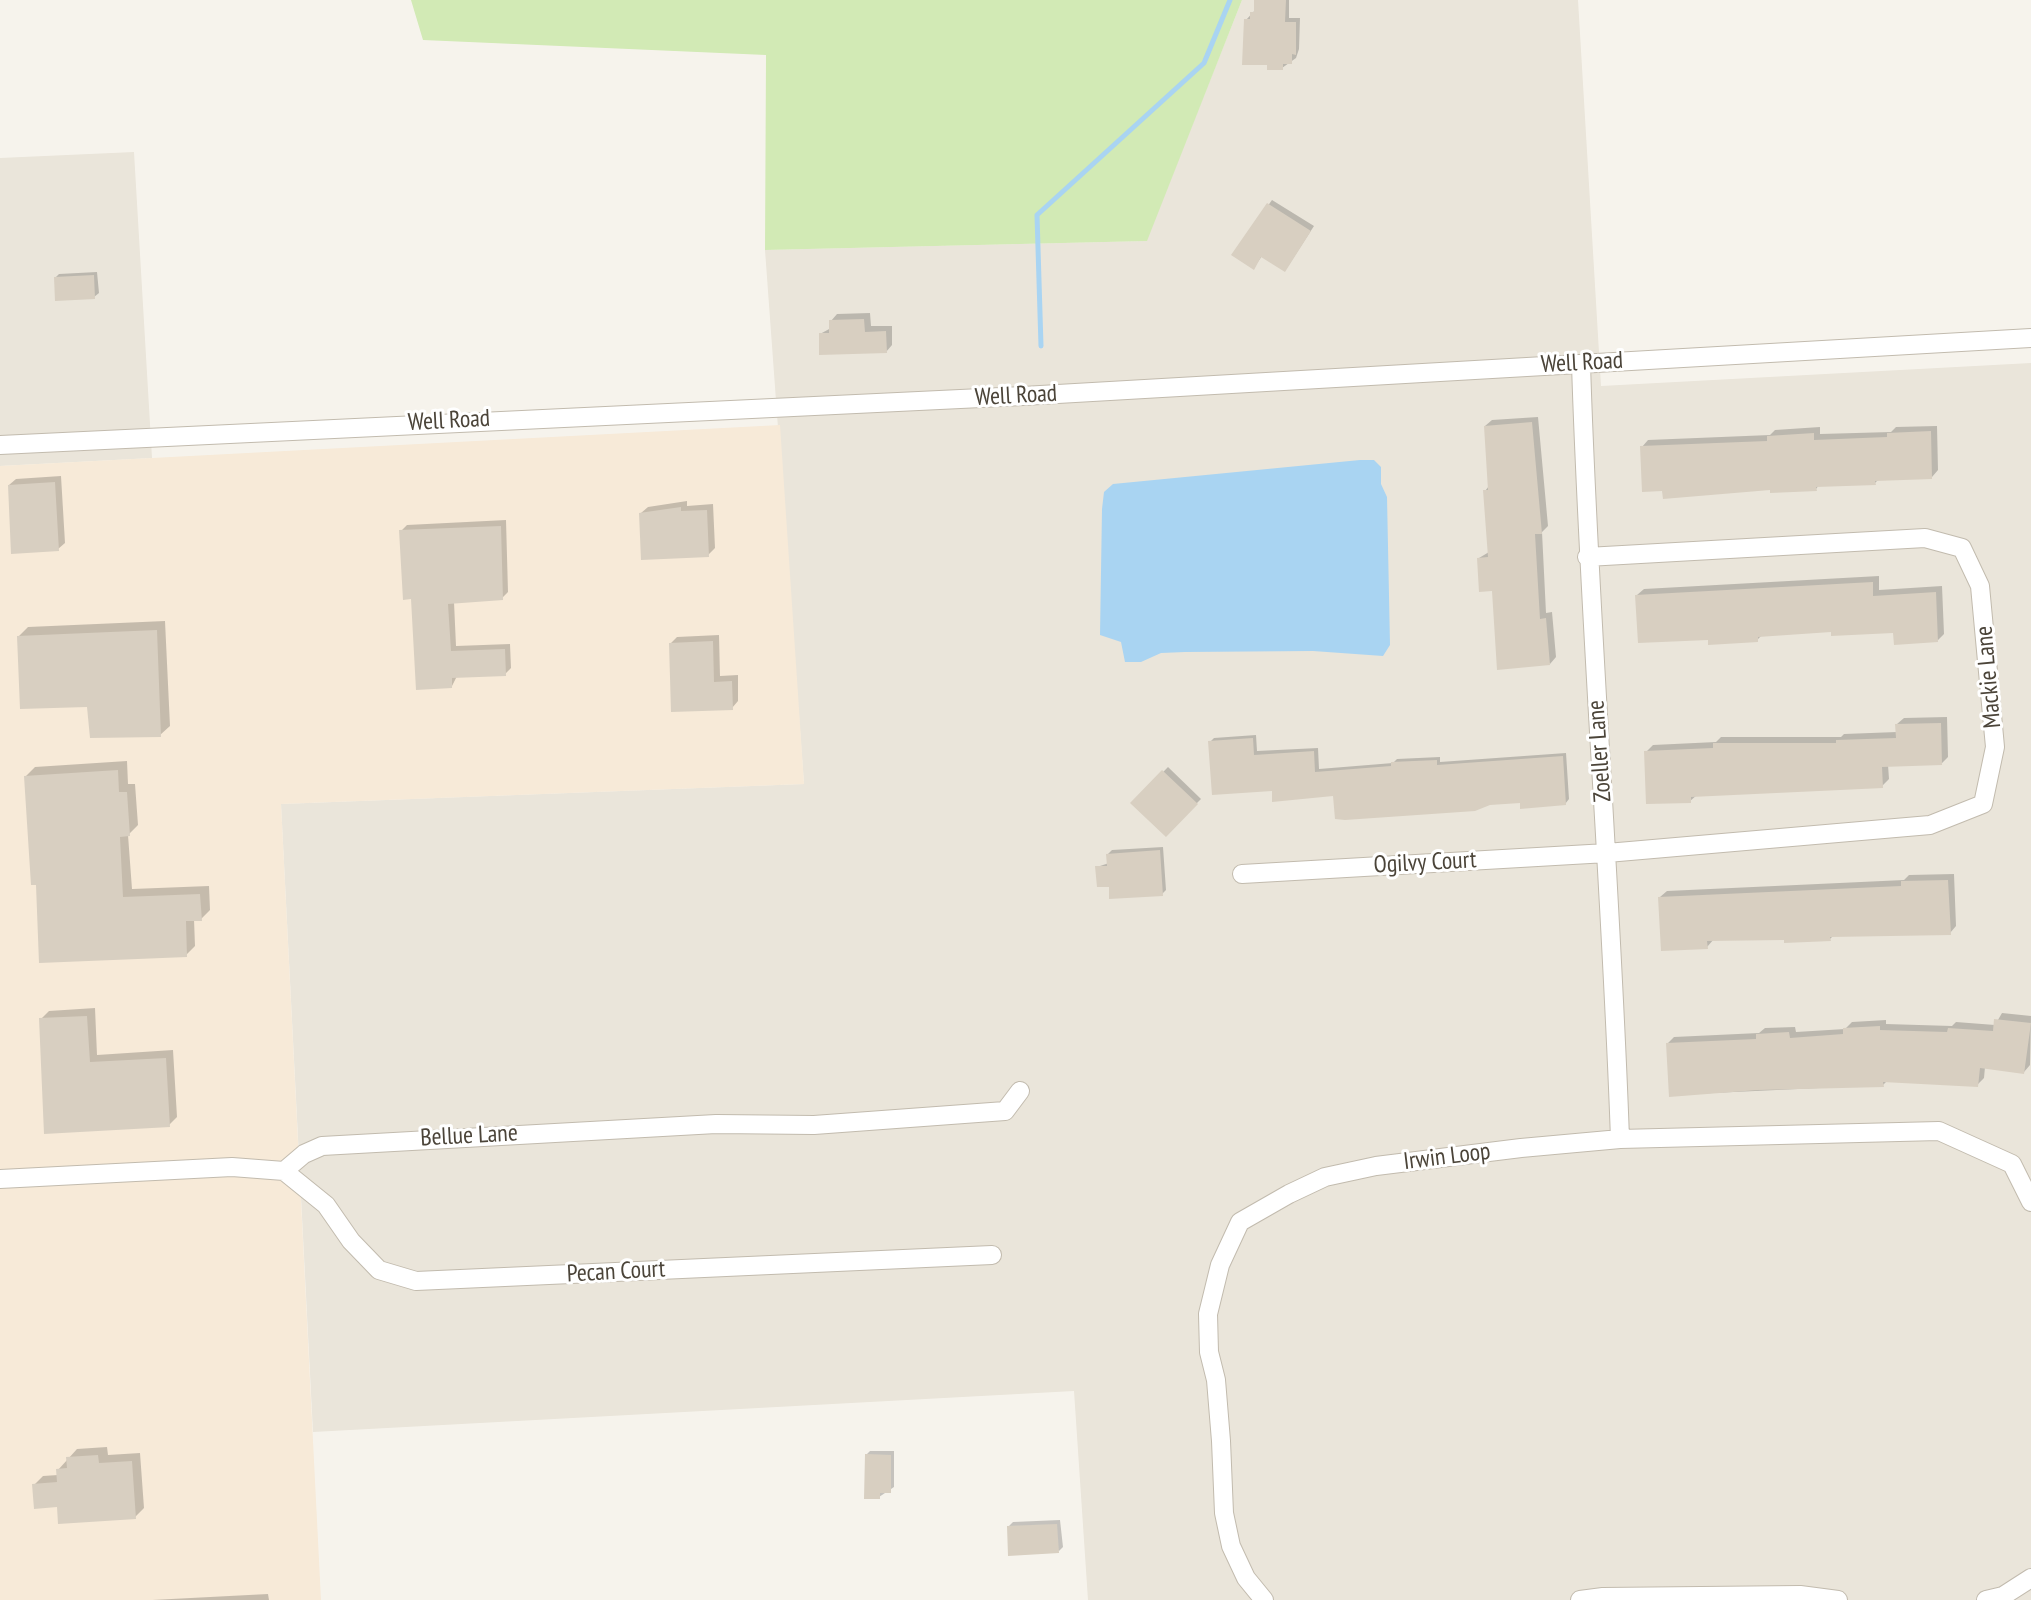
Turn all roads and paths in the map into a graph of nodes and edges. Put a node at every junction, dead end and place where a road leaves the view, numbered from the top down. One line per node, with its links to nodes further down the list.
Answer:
1 (2031, 338): 2 (street, Well Road)
2 (1581, 364): 3 (street, Well Road); 4 (street, Zoeller Lane)
3 (0, 445)
4 (1587, 557): 5 (street, Zoeller Lane); 5 (street, Mackie Lane)
5 (1607, 853): 6 (street, Ogilvy Court); 8 (street, Zoeller Lane)
6 (1242, 874)
7 (1020, 1091): 9 (street, Bellue Lane)
8 (1620, 1139): 11 (street, Irwin Loop); 15 (street, Irwin Loop)
9 (284, 1171): 10 (street); 12 (street, Pecan Court)
10 (0, 1179)
11 (2031, 1202)
12 (992, 1255)
13 (2031, 1578): 18 (street)
14 (1646, 1598): 16 (street); 17 (street)
15 (1264, 1600)
16 (1580, 1600)
17 (1838, 1600)
18 (1986, 1600)

